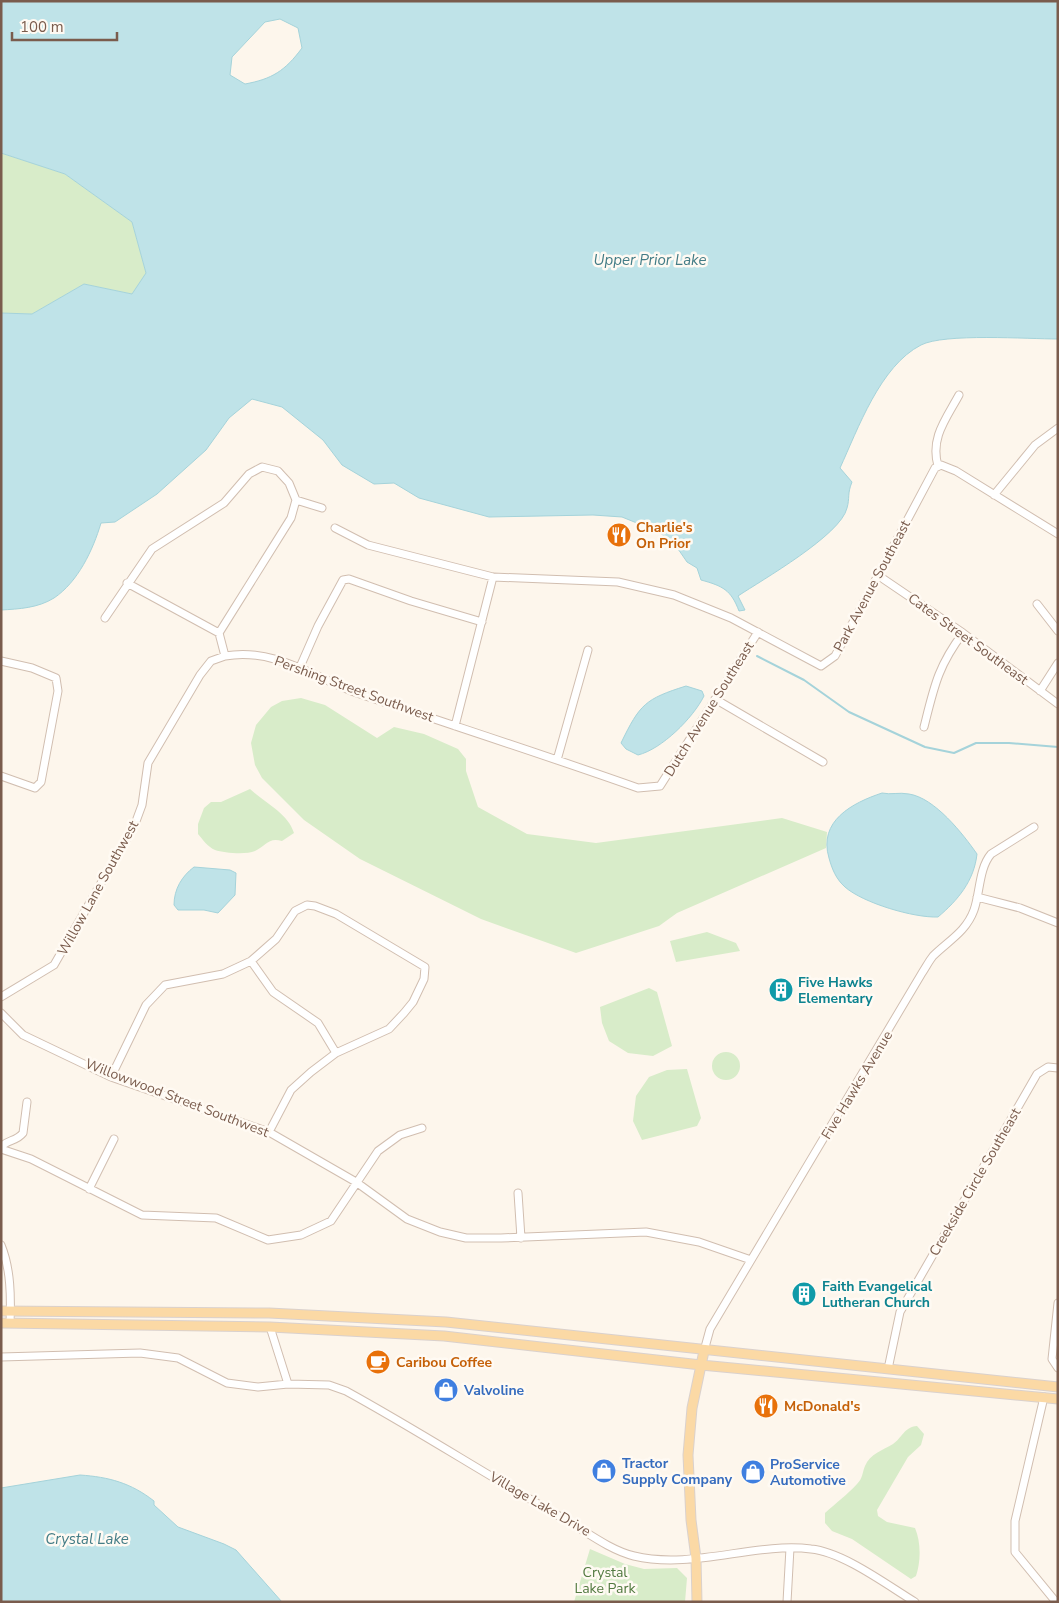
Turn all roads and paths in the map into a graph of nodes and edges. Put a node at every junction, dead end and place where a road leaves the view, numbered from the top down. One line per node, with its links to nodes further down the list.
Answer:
1 (959, 395): 3 (street)
2 (1058, 428): 4 (street)
3 (939, 465): 4 (street); 9 (street, Park Avenue Southeast)
4 (994, 495): 8 (street)
5 (296, 500): 6 (street); 11 (street); 17 (street)
6 (322, 508)
7 (335, 528): 10 (street)
8 (1058, 534)
9 (879, 576): 16 (street, Park Avenue Southeast); 18 (street, Cates Street Southeast)
10 (494, 577): 14 (street); 16 (street)
11 (128, 582): 13 (street); 17 (street)
12 (1037, 604): 15 (street)
13 (104, 618)
14 (482, 622): 23 (street); 27 (street)
15 (1058, 631)
16 (758, 632): 25 (street, Dutch Avenue Southeast)
17 (219, 633): 20 (street)
18 (964, 633): 24 (street, Cates Street Southeast); 28 (street)
19 (588, 650): 29 (street)
20 (224, 656): 23 (street, Pershing Street Southwest); 37 (street, Willow Lane Southwest)
21 (1, 661): 31 (street)
22 (1058, 663): 24 (street)
23 (300, 667): 27 (street, Pershing Street Southwest)
24 (1040, 692): 26 (street, Cates Street Southeast)
25 (715, 699): 30 (street); 32 (street, Dutch Avenue Southeast)
26 (1058, 704)
27 (455, 726): 29 (street, Pershing Street Southwest)
28 (924, 727)
29 (556, 760): 32 (street, Pershing Street Southwest)
30 (824, 762)
31 (1, 776)
32 (660, 786)
33 (1034, 827): 34 (street, Five Hawks Avenue)
34 (977, 897): 35 (street); 52 (street, Five Hawks Avenue)
35 (1058, 923)
36 (251, 961): 39 (street); 39 (street); 41 (street)
37 (1, 997)
38 (1, 1013): 41 (street, Willowwood Street Southwest)
39 (336, 1053): 44 (street)
40 (1058, 1068): 61 (street, Creekside Circle Southeast)
41 (111, 1076): 44 (street, Willowwood Street Southwest)
42 (27, 1102): 46 (street)
43 (422, 1128): 47 (street)
44 (269, 1132): 47 (street, Willowwood Street Southwest)
45 (114, 1139): 48 (street)
46 (1, 1148): 48 (street)
47 (356, 1182): 48 (street); 50 (street, Willowwood Street Southwest)
48 (89, 1189)
49 (518, 1193): 50 (street)
50 (521, 1238): 52 (street, Willowwood Street Southwest)
51 (1, 1245): 54 (street)
52 (751, 1260): 57 (street, Five Hawks Avenue)
53 (1058, 1303): 60 (street)
54 (6, 1310): 55 (street); 57 (main road)
55 (6, 1323): 56 (main road)
56 (270, 1327): 59 (main road); 62 (street)
57 (704, 1351): 59 (main road, Five Hawks Avenue); 61 (main road)
58 (1, 1357): 62 (street, Village Lake Drive)
59 (701, 1365): 64 (main road); 67 (main road, Five Hawks Avenue)
60 (1058, 1368)
61 (888, 1369): 63 (main road)
62 (288, 1384): 67 (street, Village Lake Drive)
63 (1058, 1387)
64 (1044, 1397): 65 (main road); 71 (street)
65 (1058, 1399)
66 (790, 1548): 67 (street, Village Lake Drive); 69 (street); 70 (street, Village Lake Drive)
67 (696, 1558): 68 (main road, Five Hawks Avenue)
68 (697, 1602)
69 (787, 1602)
70 (915, 1602)
71 (1056, 1602)

